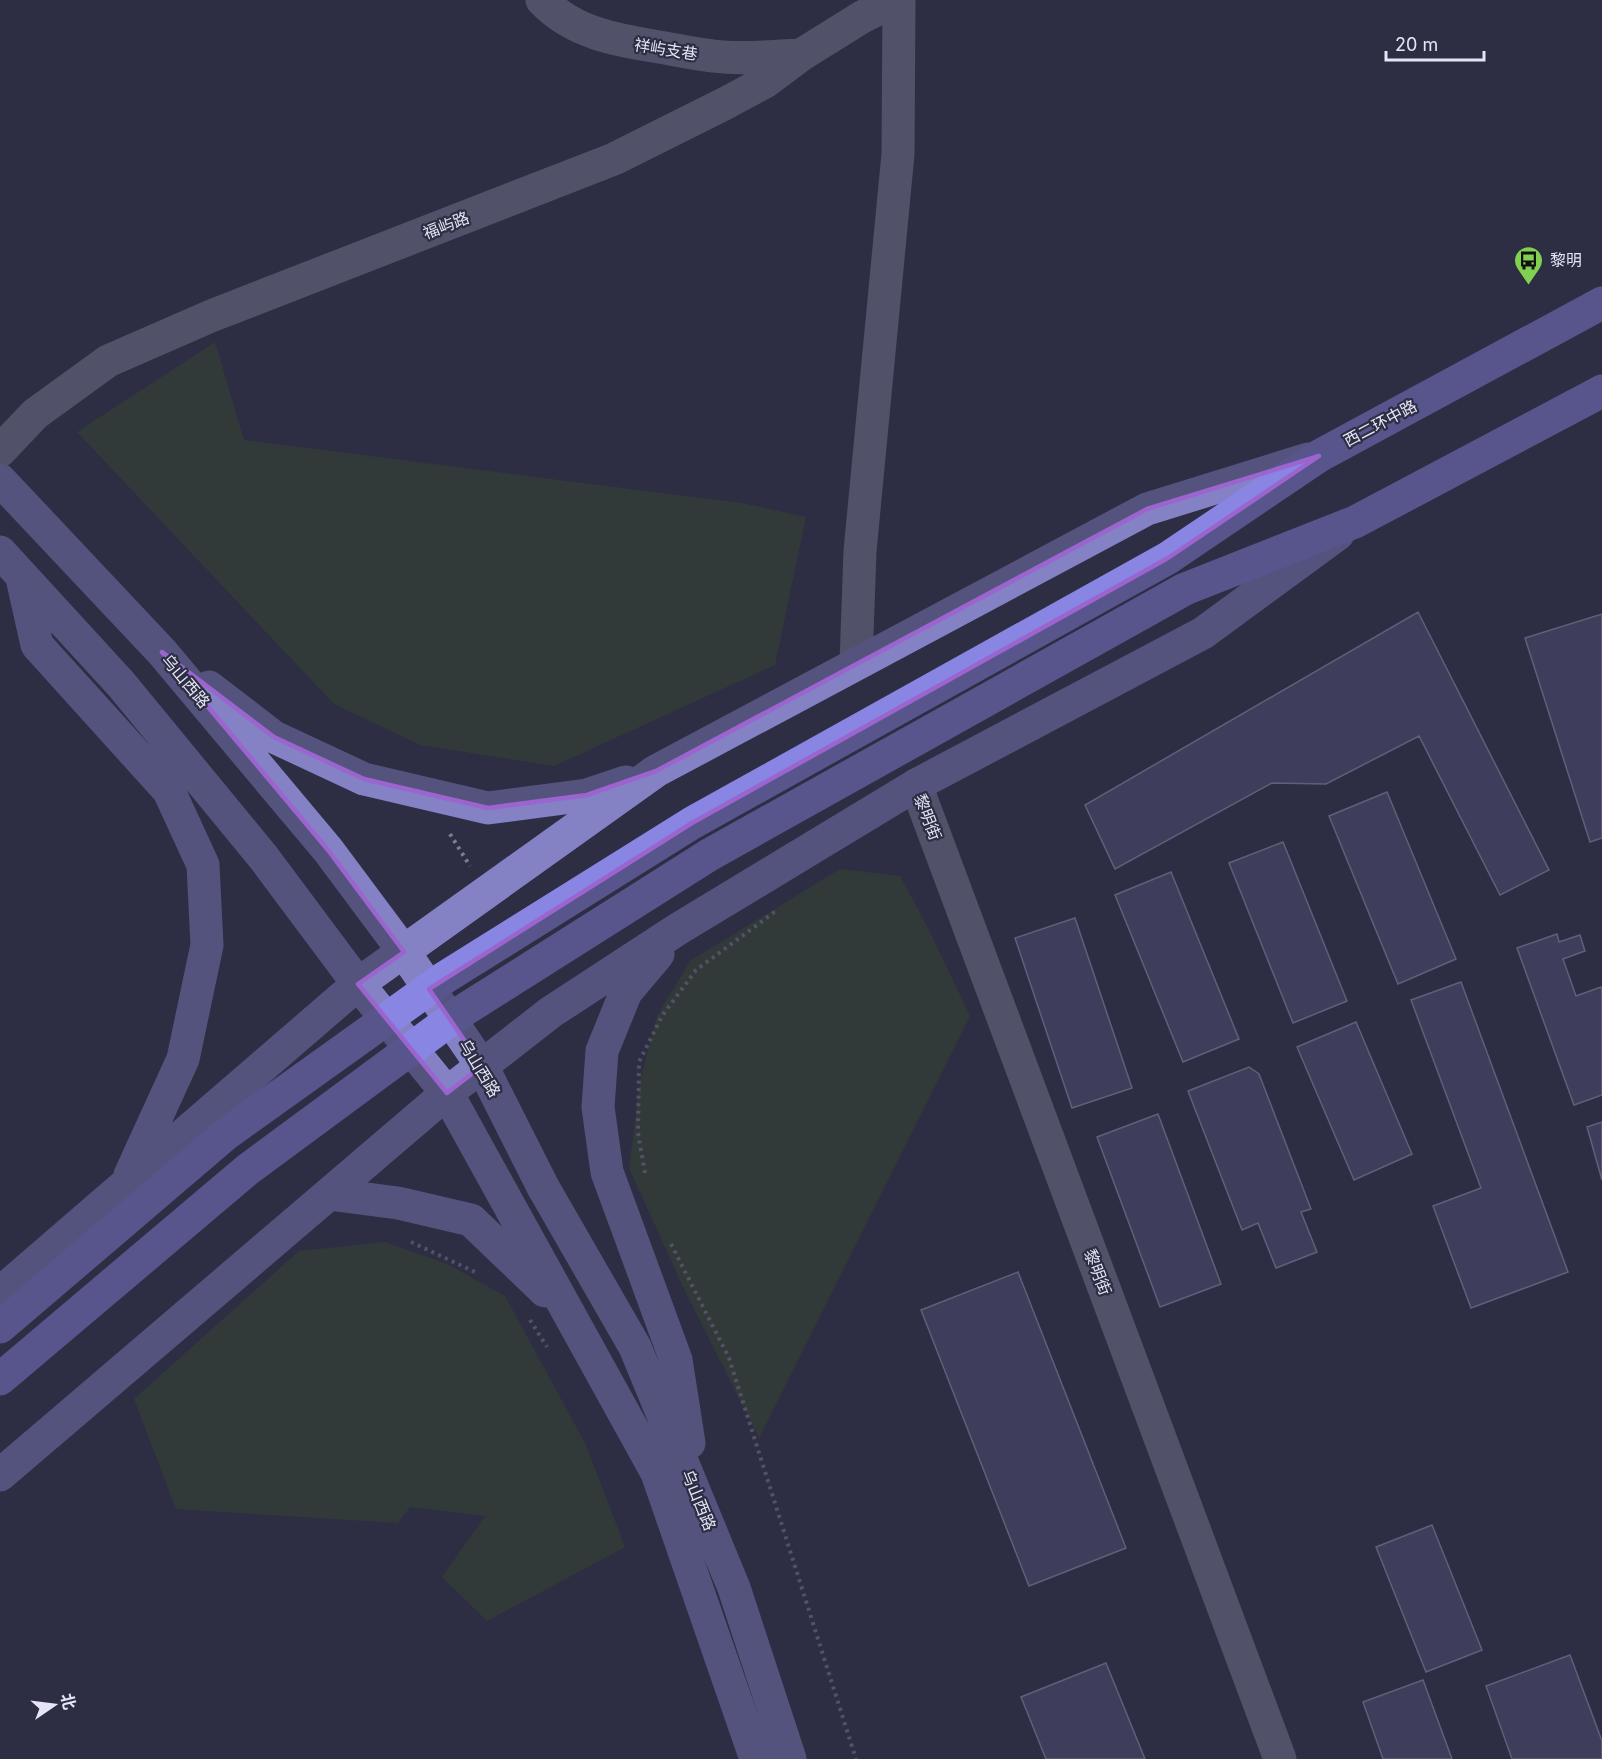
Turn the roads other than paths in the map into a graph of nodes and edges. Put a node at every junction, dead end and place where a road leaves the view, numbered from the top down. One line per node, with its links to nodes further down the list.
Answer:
1 (542, 0): 3 (street, 祥屿支巷)
2 (897, 0): 3 (street, 福屿路); 12 (street)
3 (801, 56): 6 (street, 福屿路)
4 (1602, 303): 7 (highway, 西二环中路)
5 (1602, 391): 9 (highway)
6 (0, 451)
7 (1319, 456): 12 (main road); 24 (highway, 西二环中路)
8 (0, 480): 11 (main road, 乌山西路)
9 (1355, 522): 14 (main road); 25 (highway)
10 (11, 564): 17 (main road, 乌山西路); 20 (main road)
11 (162, 652): 13 (main road); 16 (main road, 乌山西路)
12 (856, 663): 13 (main road)
13 (656, 771): 16 (main road)
14 (916, 785): 15 (main road); 30 (street, 黎明街)
15 (678, 929): 18 (main road); 27 (main road)
16 (404, 952): 17 (main road); 18 (main road, 乌山西路)
17 (358, 984): 19 (main road, 乌山西路); 20 (main road)
18 (482, 1066): 19 (main road); 27 (main road, 乌山西路)
19 (447, 1093): 21 (main road); 23 (main road, 乌山西路)
20 (125, 1186): 22 (main road)
21 (329, 1194): 23 (main road); 26 (main road)
22 (0, 1293)
23 (568, 1313): 28 (main road, 乌山西路)
24 (0, 1327)
25 (0, 1378)
26 (0, 1475)
27 (697, 1495): 29 (main road, 乌山西路)
28 (756, 1759)
29 (790, 1759)
30 (1280, 1759)

